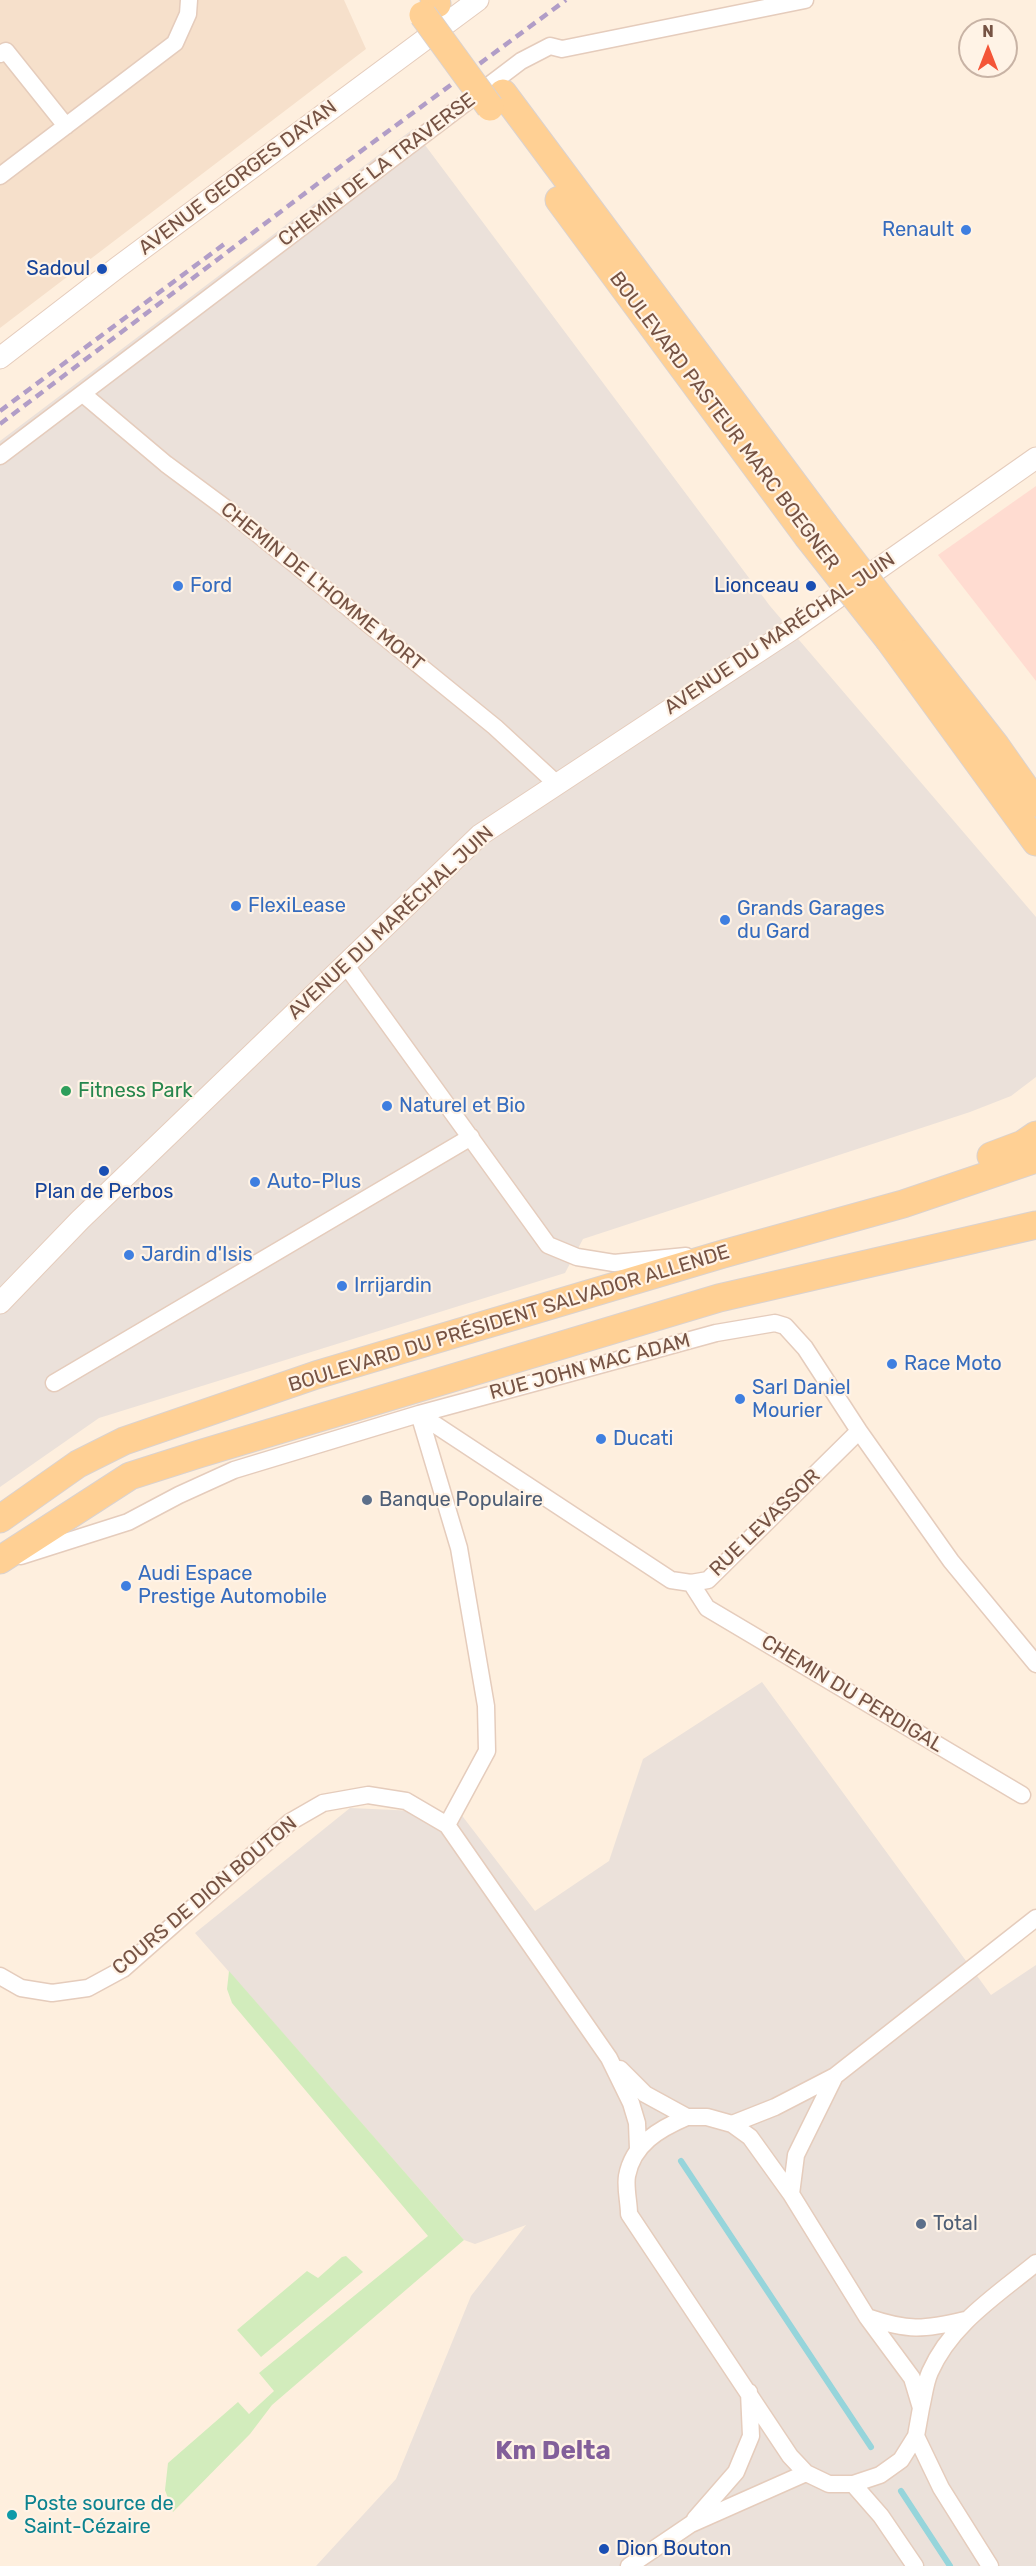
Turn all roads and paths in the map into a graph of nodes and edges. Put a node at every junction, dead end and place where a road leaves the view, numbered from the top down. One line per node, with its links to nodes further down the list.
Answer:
1 (189, 0): 6 (street)
2 (478, 0): 8 (street, AVENUE GEORGES DAYAN)
3 (805, 0): 9 (street, CHEMIN DE LA TRAVERSE)
4 (426, 5): 12 (main road, BOULEVARD PASTEUR MARC BOEGNER, bridge)
5 (0, 54): 6 (street)
6 (66, 126): 7 (street)
7 (0, 176)
8 (0, 358)
9 (83, 394): 10 (street, CHEMIN DE LA TRAVERSE); 13 (street, CHEMIN DE L'HOMME MORT)
10 (0, 456)
11 (1036, 458): 13 (street, AVENUE DU MARÉCHAL JUIN)
12 (896, 633): 14 (main road, BOULEVARD PASTEUR MARC BOEGNER); 15 (main road, BOULEVARD PASTEUR MARC BOEGNER)
13 (558, 785): 16 (street, AVENUE DU MARÉCHAL JUIN)
14 (1036, 803)
15 (1036, 842)
16 (345, 964): 18 (street); 23 (street, AVENUE DU MARÉCHAL JUIN)
17 (1036, 1135): 20 (main road)
18 (471, 1137): 22 (street); 24 (street)
19 (1036, 1159): 20 (main road, BOULEVARD DU PRÉSIDENT SALVADOR ALLENDE)
20 (903, 1204): 22 (main road, BOULEVARD DU PRÉSIDENT SALVADOR ALLENDE)
21 (1036, 1226): 28 (main road, BOULEVARD DU PRÉSIDENT SALVADOR ALLENDE)
22 (723, 1254): 27 (main road, BOULEVARD DU PRÉSIDENT SALVADOR ALLENDE)
23 (0, 1303)
24 (54, 1383)
25 (419, 1414): 26 (street, RUE JOHN MAC ADAM); 28 (street, RUE JOHN MAC ADAM); 29 (street, RUE LEVASSOR); 32 (street)
26 (859, 1431): 29 (street, RUE LEVASSOR); 30 (street, RUE JOHN MAC ADAM)
27 (0, 1519)
28 (0, 1561)
29 (691, 1583): 31 (street, CHEMIN DU PERDIGAL)
30 (1036, 1664)
31 (1022, 1795)
32 (447, 1825): 34 (street, COURS DE DION BOUTON); 35 (street, COURS DE DION BOUTON)
33 (1036, 1918): 36 (street)
34 (0, 1976)
35 (609, 2058): 37 (street, COURS DE DION BOUTON); 39 (street, COURS DE DION BOUTON)
36 (835, 2076): 38 (street); 40 (street)
37 (687, 2117): 38 (street); 39 (street)
38 (732, 2124): 40 (street)
39 (638, 2149): 44 (street)
40 (791, 2194): 42 (street)
41 (1036, 2263): 43 (street)
42 (867, 2317): 43 (street); 45 (street)
43 (965, 2320): 45 (street)
44 (749, 2391): 47 (street); 49 (street)
45 (921, 2408): 46 (street)
46 (916, 2436): 48 (street); 52 (street)
47 (806, 2473): 48 (street); 49 (street)
48 (853, 2484): 51 (street)
49 (691, 2524): 50 (street)
50 (629, 2566)
51 (915, 2566)
52 (990, 2566)

